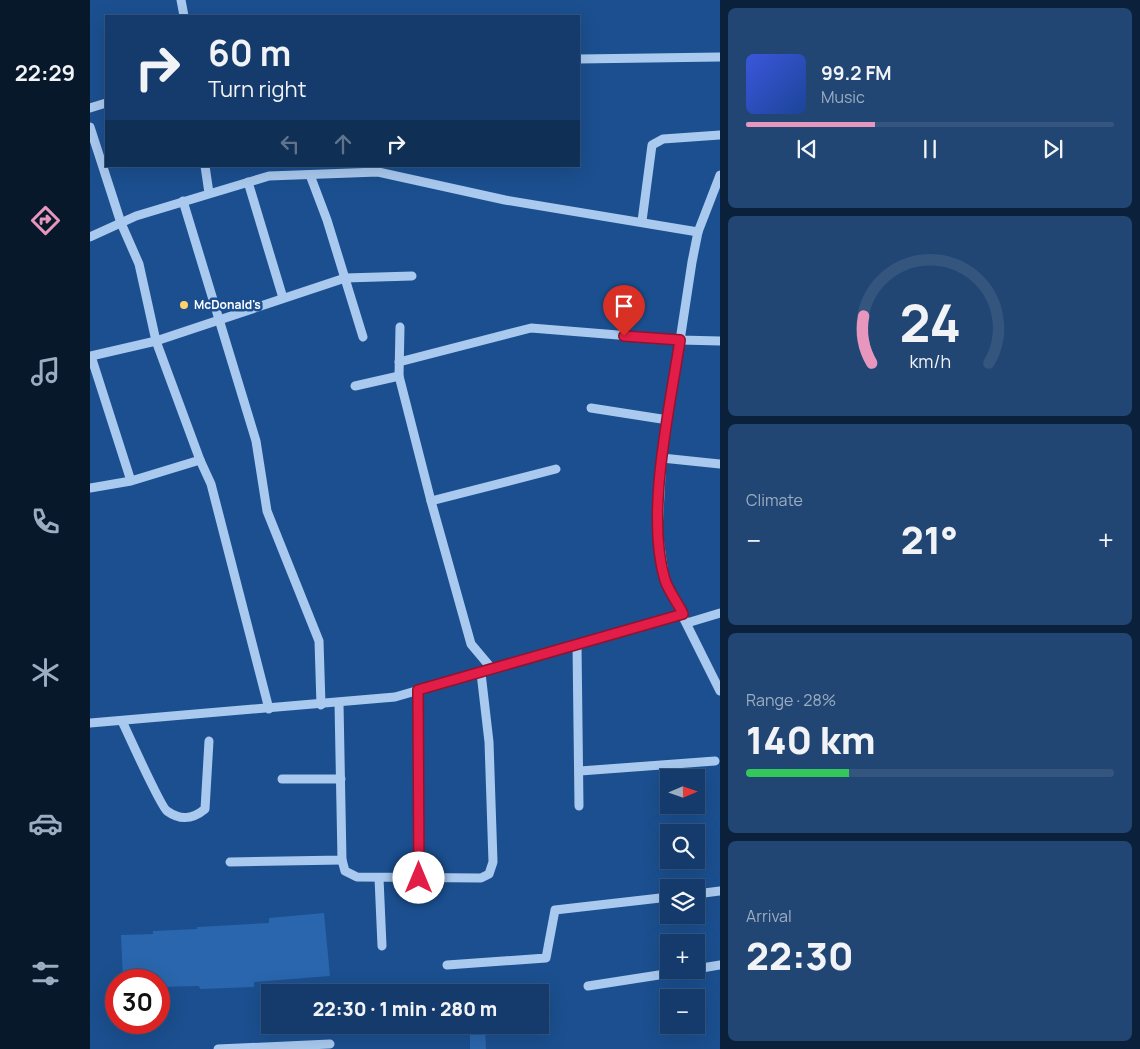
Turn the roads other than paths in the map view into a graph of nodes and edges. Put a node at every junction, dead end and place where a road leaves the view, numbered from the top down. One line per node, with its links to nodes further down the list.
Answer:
1 (181, 0): 2 (street)
2 (184, 15)
3 (720, 57): 4 (street)
4 (580, 60)
5 (105, 103): 6 (street)
6 (90, 108)
7 (90, 127): 16 (street)
8 (720, 135): 15 (street)
9 (205, 167): 13 (street)
10 (310, 174): 12 (street); 15 (street); 20 (street)
11 (720, 175): 17 (street)
12 (248, 182): 13 (street); 21 (street)
13 (209, 193): 14 (street)
14 (183, 201): 16 (street); 22 (street)
15 (642, 221): 17 (street)
16 (121, 224): 18 (street); 26 (street)
17 (698, 232): 25 (street)
18 (90, 238)
19 (412, 276): 20 (street)
20 (345, 278): 21 (street); 24 (street)
21 (283, 298): 22 (street)
22 (219, 320): 26 (street); 49 (street)
23 (400, 327): 29 (street)
24 (363, 336)
25 (680, 340): 27 (street); 29 (street); 33 (street)
26 (156, 341): 28 (street); 35 (street)
27 (720, 341)
28 (90, 354): 38 (street)
29 (400, 362): 30 (street)
30 (399, 376): 31 (street); 40 (street)
31 (356, 386)
32 (591, 408): 33 (street)
33 (668, 420): 34 (street)
34 (662, 458): 36 (street); 42 (street)
35 (200, 460): 38 (street); 50 (street)
36 (720, 464)
37 (556, 469): 40 (street)
38 (131, 481): 39 (street)
39 (90, 488)
40 (431, 501): 44 (street)
41 (720, 613): 42 (street)
42 (685, 618): 43 (street); 47 (street)
43 (577, 645): 44 (street); 55 (street)
44 (492, 669): 45 (street)
45 (481, 673): 46 (street); 62 (street)
46 (418, 690): 48 (street); 62 (street)
47 (720, 691)
48 (339, 703): 49 (street); 57 (street)
49 (320, 705): 50 (street)
50 (269, 709): 51 (street)
51 (122, 721): 52 (street); 53 (street)
52 (90, 724)
53 (209, 741)
54 (715, 761): 55 (street)
55 (580, 771): 58 (street)
56 (282, 779): 57 (street)
57 (341, 779): 59 (street)
58 (579, 806)
59 (342, 860): 60 (street); 61 (street)
60 (230, 862)
61 (379, 878): 62 (street); 66 (street)
62 (419, 878)
63 (720, 891): 64 (street)
64 (705, 893)
65 (660, 898): 67 (street)
66 (382, 946)
67 (447, 964)
68 (720, 965): 69 (street)
69 (705, 968)
70 (660, 975): 71 (street)
71 (588, 986)
72 (330, 1044): 73 (street)
73 (270, 1048): 74 (street)
74 (218, 1049)

